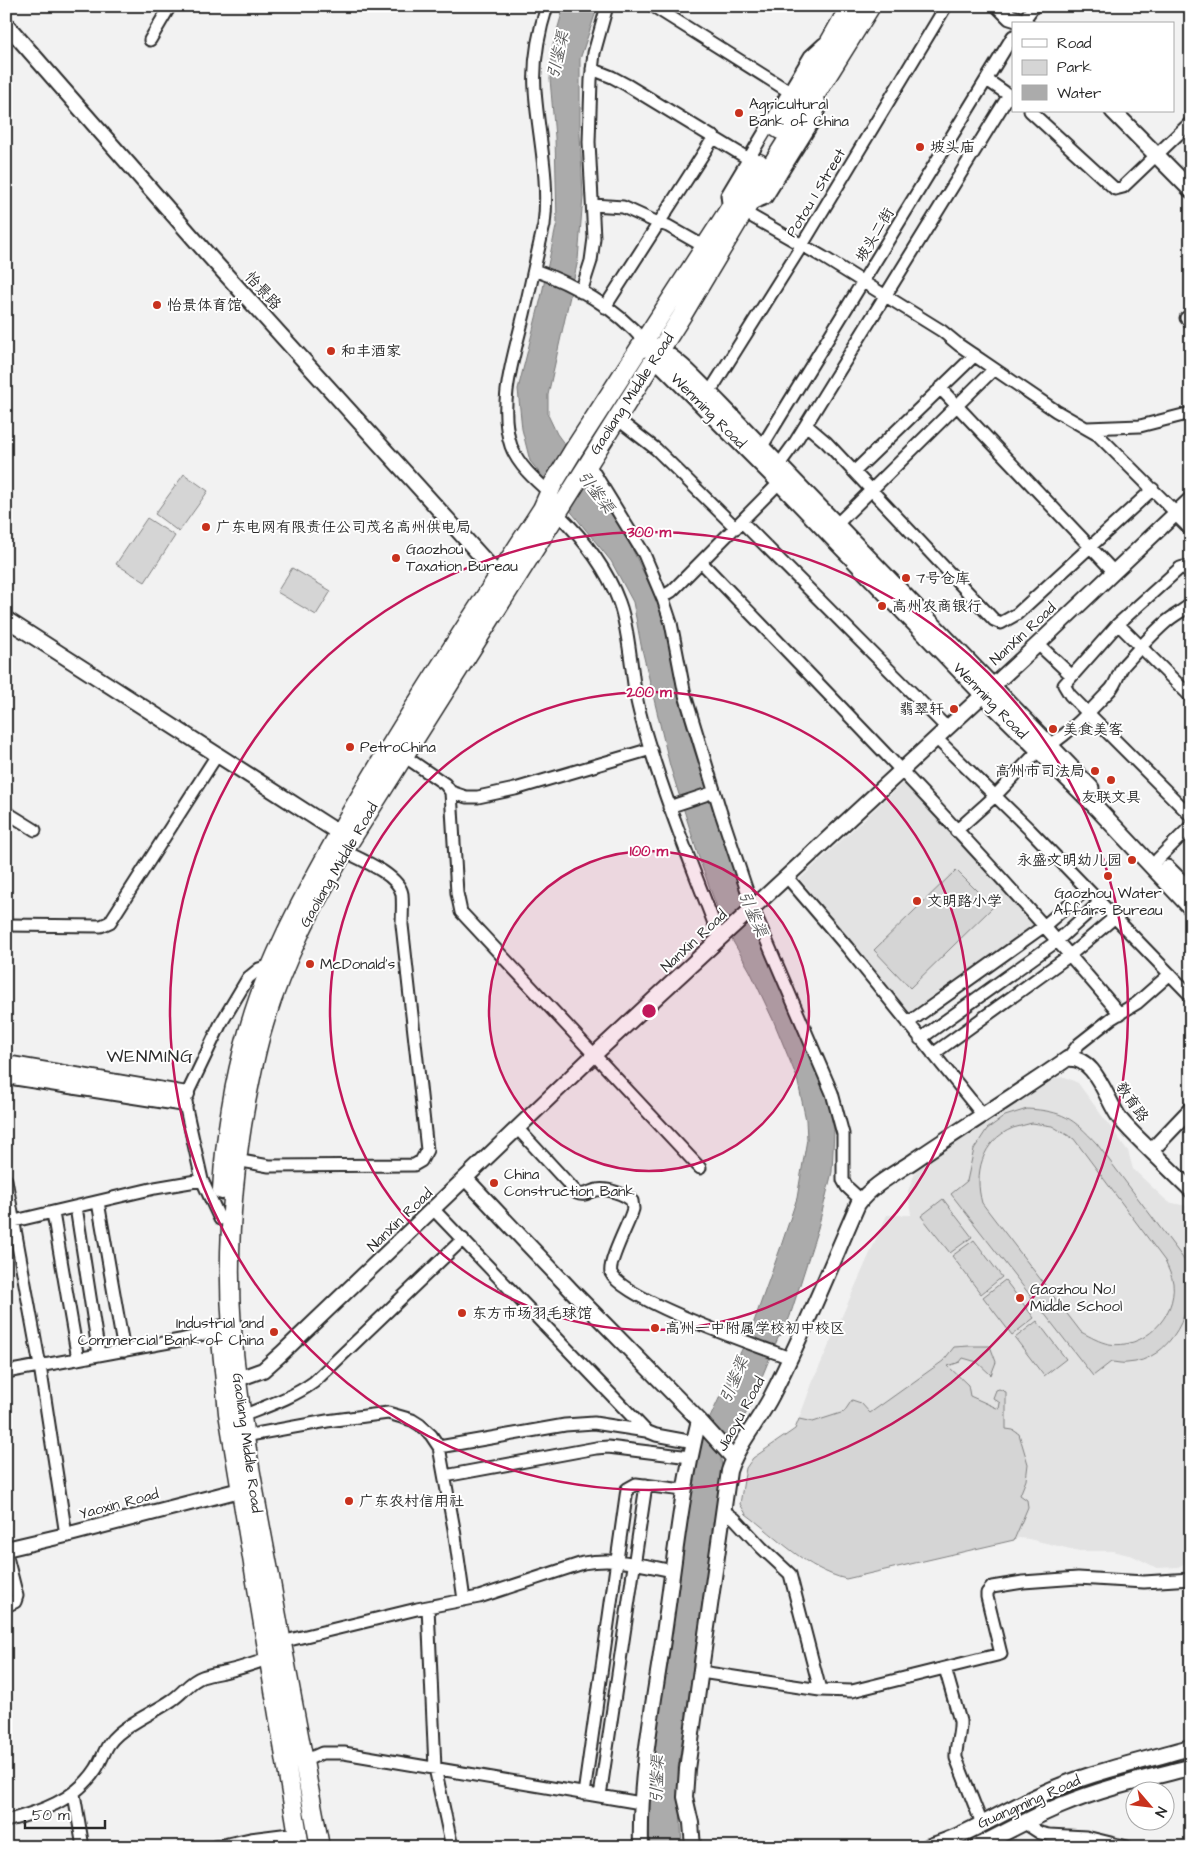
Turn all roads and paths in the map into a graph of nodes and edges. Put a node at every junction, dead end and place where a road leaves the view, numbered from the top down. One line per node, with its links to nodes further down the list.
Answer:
1 (170, 6): 13 (street)
2 (547, 6): 30 (street)
3 (608, 6): 14 (street)
4 (653, 6): 16 (street)
5 (850, 6): 16 (main road, Gaoliang Middle Road)
6 (871, 6): 26 (main road, Gaoliang Middle Road)
7 (946, 6): 28 (street, Potou 1 Street)
8 (999, 6): 10 (main road)
9 (1034, 6): 10 (street)
10 (1022, 19)
11 (6, 24): 66 (street, 怡景路)
12 (1012, 38): 15 (street, 坡头二街)
13 (150, 40)
14 (592, 69): 21 (street); 25 (street)
15 (987, 80): 17 (street); 31 (street, 坡头二街)
16 (794, 95): 23 (main road, Gaoliang Middle Road)
17 (1011, 96): 33 (street)
18 (1031, 112): 22 (street)
19 (1114, 112): 22 (main road)
20 (1191, 122): 22 (street)
21 (714, 137): 23 (street); 27 (street)
22 (1156, 154): 24 (main road)
23 (753, 161): 26 (main road, Gaoliang Middle Road)
24 (1191, 190)
25 (593, 205): 27 (street); 32 (street)
26 (740, 209): 28 (street); 29 (main road, Gaoliang Middle Road); 36 (main road, Gaoliang Middle Road)
27 (659, 223): 29 (street); 34 (street)
28 (802, 245): 31 (street); 40 (street, Potou 1 Street)
29 (705, 247): 35 (main road, Gaoliang Middle Road)
30 (537, 271): 32 (street); 53 (street)
31 (864, 282): 33 (street); 48 (street, 坡头二街)
32 (577, 290): 34 (street)
33 (886, 296): 37 (street); 44 (street)
34 (605, 307): 35 (street)
35 (644, 340): 36 (main road, Wenming Road); 46 (main road, Gaoliang Middle Road)
36 (657, 354): 40 (main road, Wenming Road); 43 (main road, Gaoliang Middle Road); 52 (main road, Wenming Road)
37 (974, 355): 38 (street); 39 (street)
38 (994, 369): 41 (street); 45 (street)
39 (940, 388): 41 (street); 51 (street)
40 (709, 393): 48 (main road, Wenming Road)
41 (957, 406): 55 (street); 62 (street)
42 (1191, 413): 45 (street)
43 (616, 418): 47 (main road, Gaoliang Middle Road); 59 (street)
44 (806, 425): 50 (street); 51 (street)
45 (1087, 428): 54 (street)
46 (584, 434): 47 (main road); 53 (main road, Gaoliang Middle Road)
47 (599, 445): 49 (main road, Gaoliang Middle Road)
48 (761, 448): 50 (main road, Wenming Road)
49 (586, 466): 57 (main road, Gaoliang Middle Road); 67 (street)
50 (778, 466): 60 (main road, Wenming Road)
51 (855, 471): 55 (street)
52 (780, 483): 59 (street); 74 (main road, Wenming Road)
53 (552, 488): 66 (main road, Gaoliang Middle Road)
54 (1153, 489): 58 (street); 62 (street)
55 (871, 490): 60 (street); 62 (street)
56 (1191, 499): 58 (street, NanXin Road)
57 (558, 511): 80 (street); 82 (main road, Gaoliang Middle Road)
58 (1176, 513): 61 (street); 64 (street, NanXin Road)
59 (739, 525): 63 (street); 77 (street)
60 (836, 525): 74 (main road, Wenming Road)
61 (1191, 528)
62 (1090, 547): 64 (street)
63 (701, 562): 67 (street); 83 (street)
64 (1114, 571): 71 (street, NanXin Road)
65 (1191, 573): 70 (street)
66 (499, 576): 93 (main road, Gaoliang Middle Road)
67 (662, 597): 85 (street)
68 (1191, 604): 72 (street)
69 (6, 619): 81 (street)
70 (1118, 624): 72 (street); 73 (street)
71 (1038, 644): 73 (street); 74 (street, NanXin Road)
72 (1141, 647): 75 (street); 76 (street)
73 (1071, 675): 76 (street)
74 (988, 690): 77 (street, NanXin Road); 79 (main road, Wenming Road)
75 (1191, 697)
76 (1089, 712): 79 (street); 89 (street)
77 (947, 728): 78 (street, NanXin Road)
78 (936, 738): 83 (street, NanXin Road); 86 (street)
79 (1044, 748): 86 (street); 95 (main road, Wenming Road); 100 (main road, Wenming Road)
80 (651, 750): 84 (street); 87 (street)
81 (217, 754): 93 (street); 103 (street)
82 (404, 756): 84 (street); 94 (main road, Gaoliang Middle Road)
83 (901, 771): 92 (street); 96 (street, NanXin Road)
84 (451, 792): 114 (street)
85 (711, 793): 87 (street); 101 (street)
86 (996, 796): 92 (street); 97 (street)
87 (673, 806): 105 (street)
88 (6, 812): 91 (street)
89 (1191, 816)
90 (1191, 826): 95 (street)
91 (34, 830)
92 (956, 831): 104 (street)
93 (339, 833): 108 (main road, Gaoliang Middle Road)
94 (344, 851): 108 (main road, Gaoliang Middle Road); 123 (street)
95 (1158, 858): 98 (main road, Wenming Road)
96 (787, 877): 101 (street, NanXin Road); 112 (street)
97 (1087, 888): 99 (street); 104 (street)
98 (1191, 892)
99 (1100, 902): 102 (street); 106 (street)
100 (1191, 908)
101 (750, 912): 105 (street, NanXin Road); 129 (street)
102 (1115, 918): 107 (street); 109 (street)
103 (6, 925)
104 (1044, 926): 106 (street); 112 (street)
105 (722, 937): 114 (street, NanXin Road)
106 (1057, 940): 107 (street); 113 (street)
107 (1070, 955): 111 (street); 115 (street)
108 (278, 968): 118 (street); 123 (main road, Gaoliang Middle Road); 134 (main road, Gaoliang Middle Road)
109 (1170, 974): 110 (street); 111 (street)
110 (1191, 996)
111 (1120, 1014): 116 (street)
112 (908, 1023): 113 (street)
113 (920, 1039): 115 (street)
114 (595, 1054): 121 (street, NanXin Road); 124 (street)
115 (933, 1054): 120 (street)
116 (1067, 1059): 120 (street, Jiaoyu Road); 122 (street, 教育路)
117 (7, 1068): 118 (street)
118 (186, 1098): 127 (street)
119 (1191, 1109): 122 (street)
120 (982, 1114): 129 (street, Jiaoyu Road)
121 (518, 1129): 125 (street, NanXin Road); 140 (street)
122 (1151, 1151): 128 (street, 教育路)
123 (236, 1160): 144 (main road, Gaoliang Middle Road)
124 (700, 1168)
125 (466, 1179): 132 (street, NanXin Road); 146 (street)
126 (6, 1180): 135 (street)
127 (202, 1180): 130 (street); 134 (street)
128 (1191, 1190)
129 (861, 1200): 140 (street, Jiaoyu Road)
130 (98, 1202): 131 (street); 138 (street)
131 (76, 1207): 133 (street); 139 (street)
132 (434, 1210): 136 (street); 144 (street, NanXin Road)
133 (53, 1212): 135 (street); 141 (street)
134 (220, 1219): 137 (main road, Gaoliang Middle Road)
135 (10, 1222): 142 (street)
136 (463, 1239): 145 (street); 147 (street)
137 (220, 1330): 138 (street); 155 (main road, Gaoliang Middle Road)
138 (124, 1350): 139 (street)
139 (99, 1355): 141 (street)
140 (790, 1358): 151 (street, Jiaoyu Road)
141 (78, 1359): 142 (street)
142 (40, 1366): 143 (street); 158 (street)
143 (6, 1372)
144 (238, 1379): 145 (main road, Gaoliang Middle Road)
145 (242, 1416): 148 (main road, Gaoliang Middle Road)
146 (702, 1424): 149 (street); 151 (street)
147 (646, 1431): 149 (street); 150 (street)
148 (245, 1436): 150 (street); 168 (main road, Gaoliang Middle Road)
149 (694, 1442): 152 (street)
150 (439, 1447): 153 (street)
151 (731, 1455): 157 (street, Jiaoyu Road)
152 (690, 1457): 153 (street); 156 (street)
153 (445, 1476): 165 (street)
154 (646, 1485): 156 (street); 161 (street); 162 (street)
155 (240, 1490): 158 (street, Yaoxin Road); 169 (main road, Gaoliang Middle Road)
156 (684, 1490): 163 (street)
157 (724, 1511): 171 (street, Jiaoyu Road); 172 (street)
158 (66, 1535): 159 (street, Yaoxin Road)
159 (6, 1548)
160 (6, 1553): 166 (street)
161 (617, 1561): 162 (street); 165 (street); 178 (street)
162 (636, 1564): 163 (street); 179 (street)
163 (673, 1571): 181 (street)
164 (1191, 1579): 170 (street)
165 (464, 1600): 167 (street)
166 (6, 1606)
167 (428, 1607): 168 (street); 176 (street)
168 (281, 1642): 174 (main road, Gaoliang Middle Road)
169 (268, 1659): 177 (street); 182 (main road, Gaoliang Middle Road)
170 (945, 1668): 172 (street); 185 (street)
171 (701, 1672): 172 (street); 192 (street, Jiaoyu Road)
172 (820, 1690)
173 (1191, 1747): 185 (main road, Guangming Road)
174 (304, 1761): 176 (street); 180 (main road, Gaoliang Middle Road)
175 (1191, 1767): 184 (main road, Guangming Road)
176 (435, 1768): 178 (street); 190 (street)
177 (74, 1794): 183 (street); 187 (street)
178 (584, 1794): 179 (street)
179 (600, 1796): 181 (street)
180 (312, 1802): 182 (main road); 189 (main road, Gaoliang Middle Road)
181 (641, 1803): 191 (street)
182 (294, 1805): 186 (main road, Gaoliang Middle Road)
183 (6, 1821)
184 (1023, 1822): 194 (main road, Guangming Road); 195 (street)
185 (982, 1824): 193 (main road, Guangming Road)
186 (299, 1840): 188 (street)
187 (83, 1847)
188 (214, 1847)
189 (320, 1847)
190 (452, 1847)
191 (641, 1847)
192 (692, 1847)
193 (928, 1847)
194 (976, 1847)
195 (1127, 1847)

